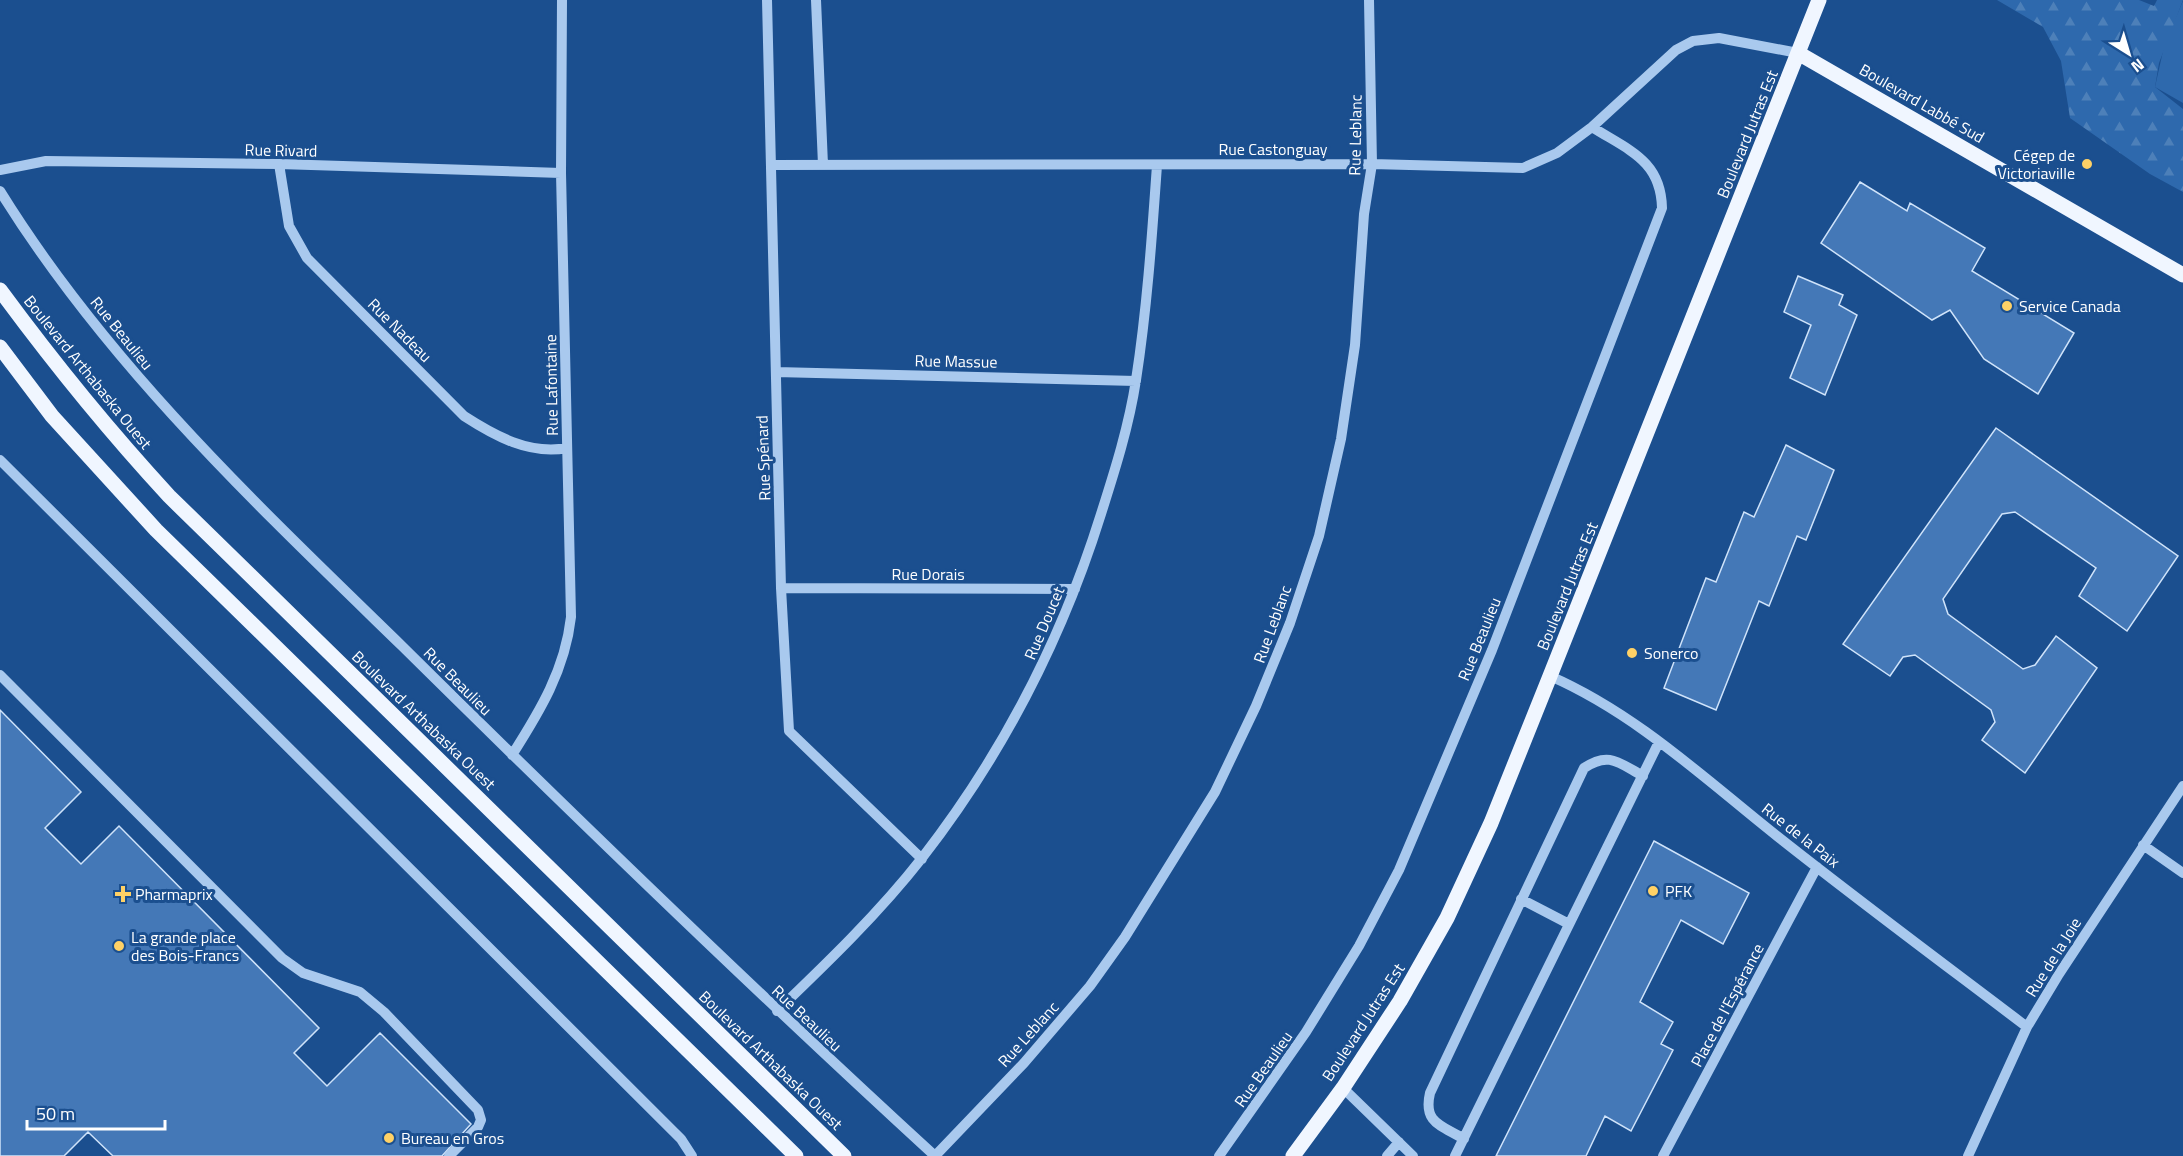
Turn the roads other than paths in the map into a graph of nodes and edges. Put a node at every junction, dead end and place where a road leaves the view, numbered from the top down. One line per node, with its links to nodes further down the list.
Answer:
1 (562, 0): 14 (street, Rue Lafontaine)
2 (767, 0): 10 (street, Rue Spénard)
3 (816, 0): 11 (street)
4 (1369, 0): 9 (street, Rue Leblanc)
5 (1819, 0): 6 (main road, Boulevard Jutras Est)
6 (1798, 53): 7 (street, Rue Castonguay); 16 (main road, Boulevard Labbé Sud); 26 (main road, Boulevard Jutras Est)
7 (1592, 127): 9 (street, Rue Castonguay); 47 (street, Rue Beaulieu)
8 (279, 164): 13 (street, Rue Rivard); 14 (street, Rue Rivard); 21 (street, Rue Nadeau)
9 (1372, 164): 12 (street, Rue Castonguay); 46 (street, Rue Leblanc)
10 (772, 165): 11 (street, Rue Castonguay); 19 (street, Rue Spénard)
11 (823, 165): 12 (street, Rue Castonguay)
12 (1157, 165): 20 (street, Rue Doucet)
13 (0, 170)
14 (561, 173): 21 (street, Rue Lafontaine)
15 (0, 191): 28 (street, Rue Beaulieu)
16 (2183, 275)
17 (0, 290): 45 (main road, Boulevard Arthabaska Ouest)
18 (0, 347): 44 (main road)
19 (776, 372): 20 (street, Rue Massue); 23 (street, Rue Spénard)
20 (1136, 381): 24 (street, Rue Doucet)
21 (567, 448): 28 (street, Rue Lafontaine)
22 (0, 460): 43 (street)
23 (782, 588): 24 (street, Rue Dorais); 32 (street, Rue Spénard)
24 (1075, 589): 32 (street, Rue Doucet)
25 (0, 675): 42 (street)
26 (1550, 676): 27 (street, Rue de la Paix); 39 (main road, Boulevard Jutras Est)
27 (1659, 742): 29 (street); 33 (street, Rue de la Paix)
28 (512, 755): 37 (street, Rue Beaulieu)
29 (1643, 776): 35 (street); 36 (street)
30 (2183, 786): 31 (street, Rue de la Joie)
31 (2143, 845): 34 (street); 38 (street, Rue de la Joie)
32 (922, 859): 37 (street, Rue Doucet)
33 (1816, 867): 38 (street, Rue de la Paix); 52 (street, Place de l'Espérance)
34 (2183, 873)
35 (1521, 899): 36 (street); 40 (street)
36 (1569, 924): 40 (street)
37 (777, 1011): 46 (street, Rue Beaulieu)
38 (2027, 1027): 53 (street, Rue de la Joie)
39 (1342, 1088): 41 (street); 48 (main road, Boulevard Jutras Est)
40 (1464, 1139): 51 (street)
41 (1399, 1142): 49 (street); 50 (street)
42 (449, 1156)
43 (692, 1156)
44 (796, 1156)
45 (844, 1156)
46 (935, 1156)
47 (1219, 1156)
48 (1293, 1156)
49 (1387, 1156)
50 (1413, 1156)
51 (1455, 1156)
52 (1663, 1156)
53 (1968, 1156)

